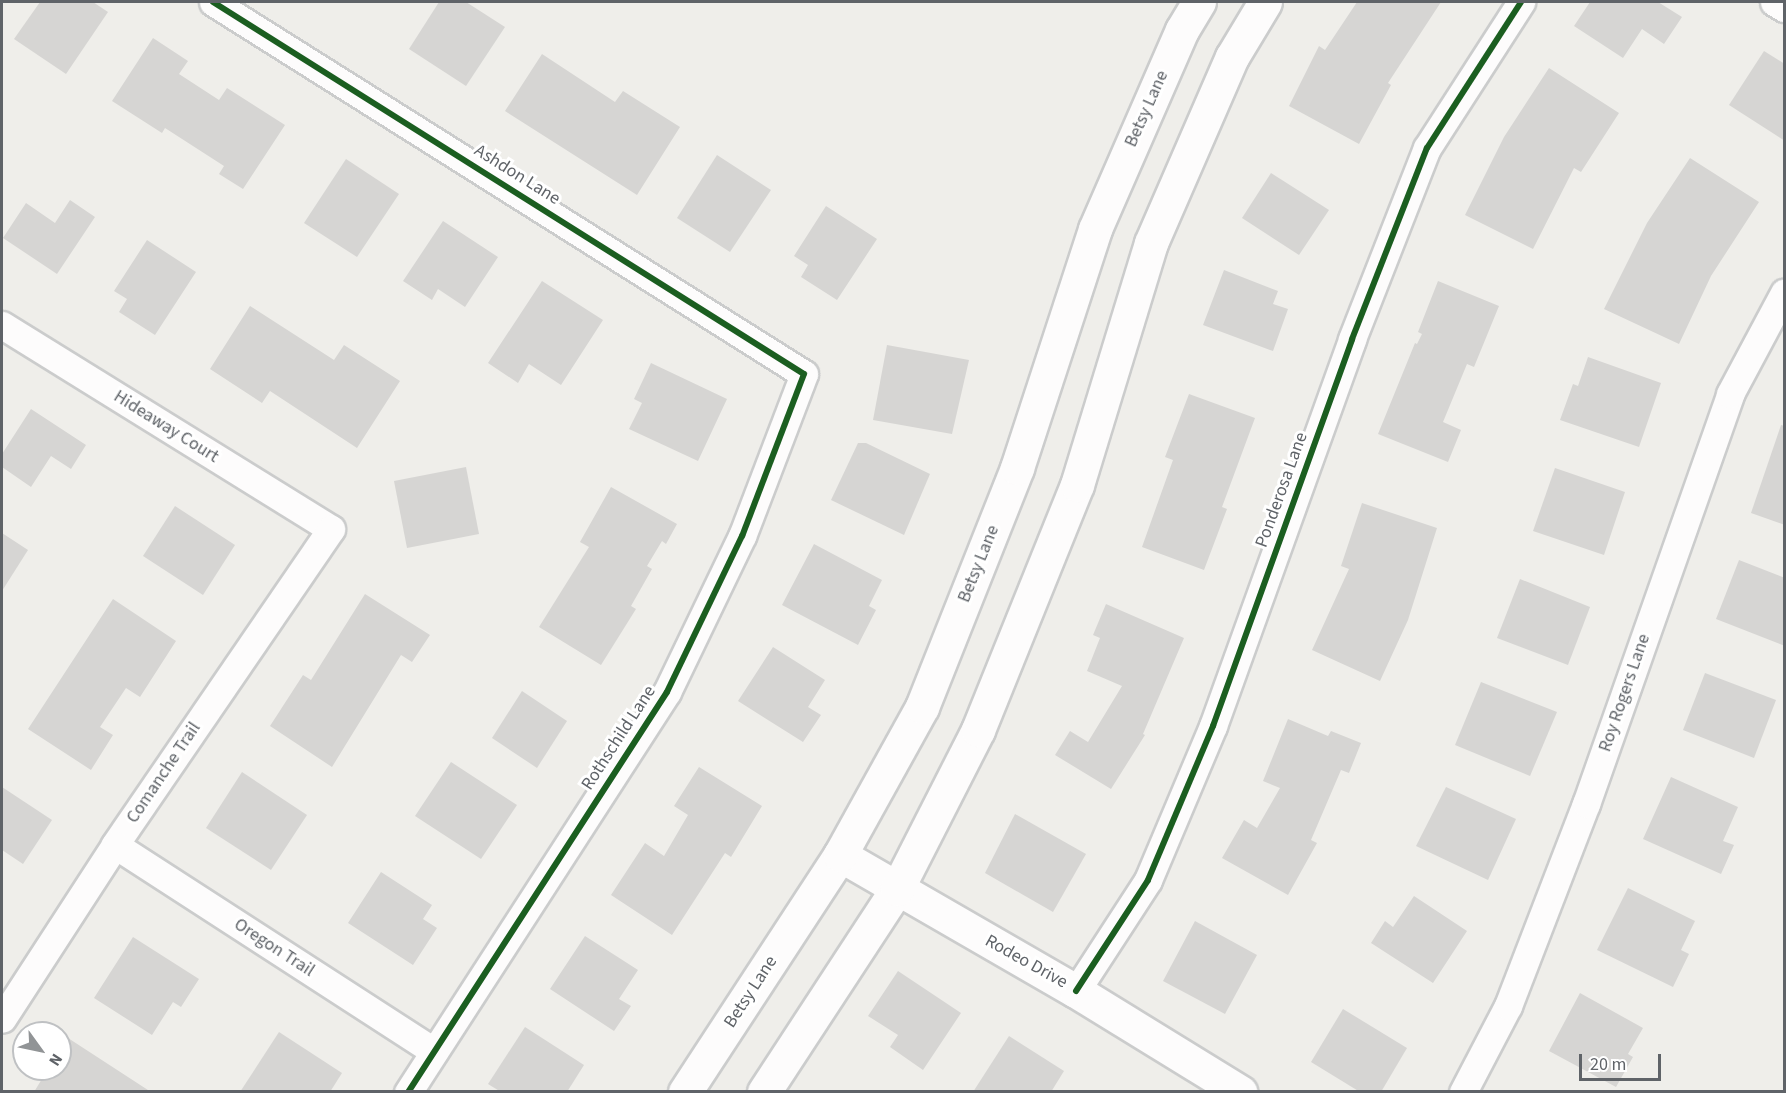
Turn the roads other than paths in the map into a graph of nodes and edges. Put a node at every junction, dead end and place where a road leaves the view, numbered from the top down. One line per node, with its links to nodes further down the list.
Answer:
1 (213, 2): 9 (street, Ashdon Lane)
2 (1199, 2): 12 (main road, Betsy Lane)
3 (1265, 2): 13 (main road)
4 (1521, 2): 14 (street, Ponderosa Lane)
5 (1774, 2): 6 (street)
6 (1785, 8)
7 (1785, 293): 21 (street, Roy Rogers Lane)
8 (2, 326): 10 (street, Hideaway Court)
9 (804, 374): 16 (street, Rothschild Lane)
10 (331, 529): 11 (street, Comanche Trail)
11 (115, 845): 15 (street, Comanche Trail); 16 (street, Oregon Trail)
12 (840, 855): 13 (main road, Rodeo Drive); 18 (main road, Betsy Lane)
13 (897, 889): 14 (main road, Rodeo Drive); 19 (main road)
14 (1076, 991): 20 (main road, Rodeo Drive)
15 (2, 1019)
16 (434, 1051): 17 (street, Rothschild Lane)
17 (408, 1092)
18 (685, 1092)
19 (764, 1092)
20 (1240, 1092)
21 (1463, 1092)

